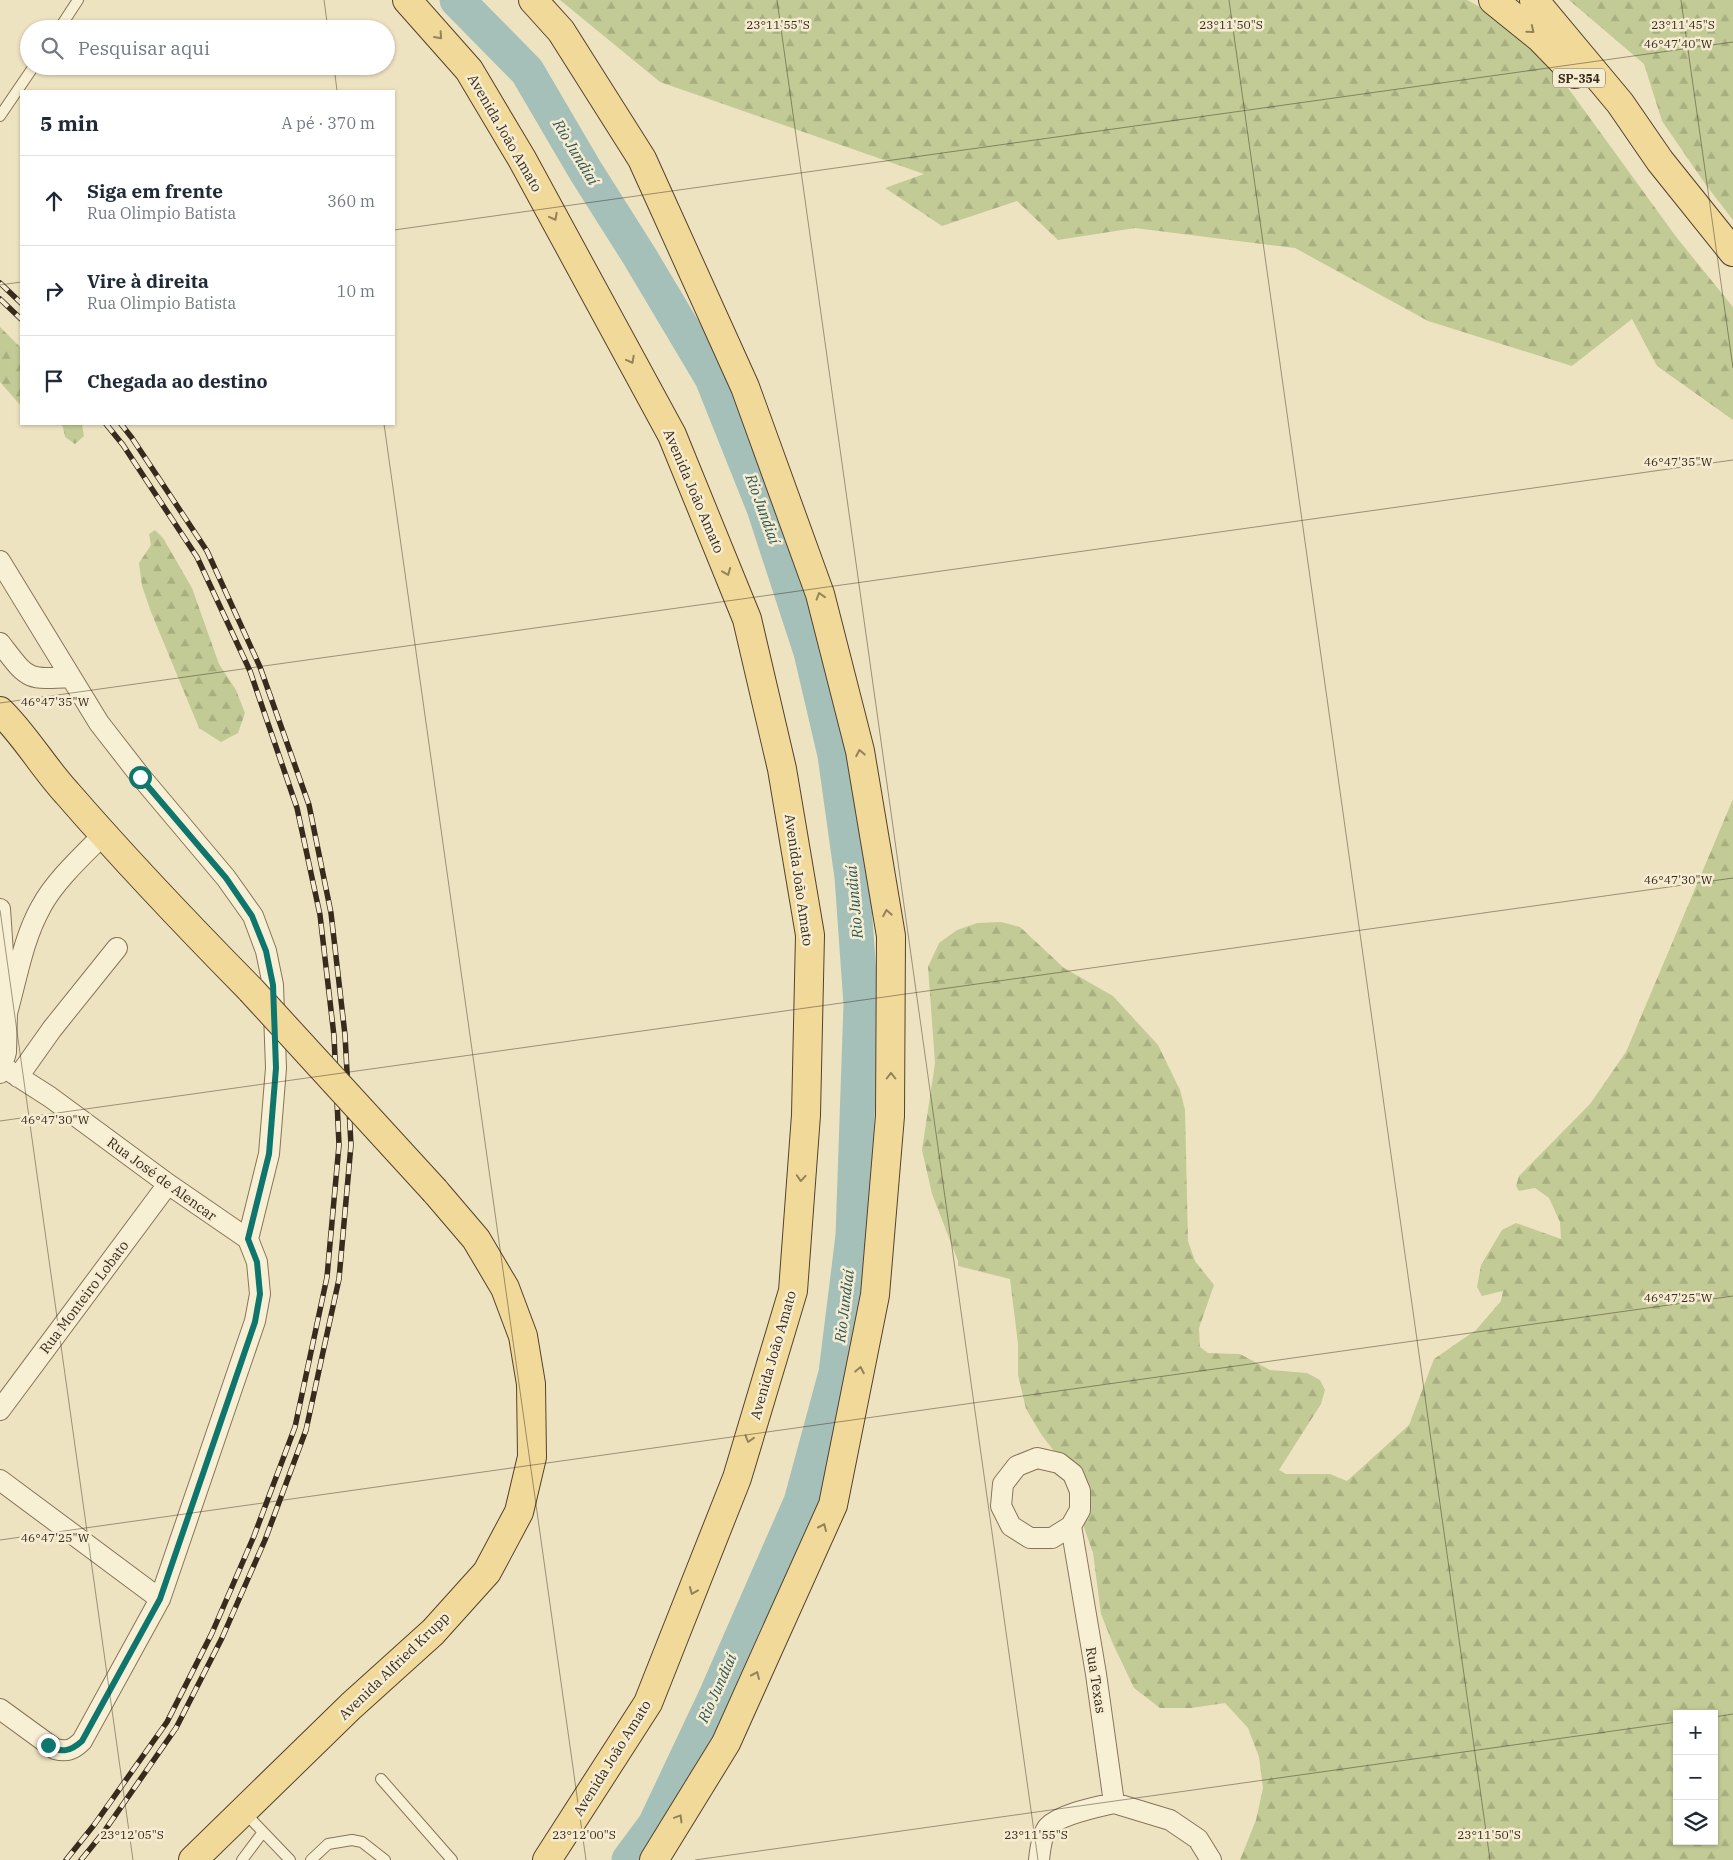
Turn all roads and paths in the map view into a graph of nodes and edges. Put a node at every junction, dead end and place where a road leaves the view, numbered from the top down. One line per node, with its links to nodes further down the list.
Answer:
1 (78, 0): 6 (lane)
2 (407, 0): 39 (main road, Avenida João Amato, one-way to 39)
3 (532, 0): 40 (main road, one-way to 3)
4 (1493, 0): 9 (main road, SP-354, one-way to 9)
5 (1534, 0): 9 (main road, SP-354)
6 (65, 20)
7 (28, 75): 8 (lane)
8 (0, 116)
9 (1660, 161): 10 (main road, SP-354)
10 (1733, 252)
11 (0, 561): 13 (street)
12 (0, 643): 13 (street)
13 (71, 677): 23 (street)
14 (0, 711): 16 (main road)
15 (0, 737): 16 (main road)
16 (47, 771): 17 (main road, Avenida Alfried Krupp)
17 (103, 835): 20 (street); 31 (main road, Avenida Alfried Krupp, bridge)
18 (0, 909): 20 (street)
19 (117, 948): 21 (street)
20 (7, 1013): 21 (street)
21 (5, 1070): 22 (street, Rua José de Alencar)
22 (168, 1184): 23 (street, Rua José de Alencar); 24 (street, Rua Monteiro Lobato)
23 (248, 1239): 27 (street)
24 (0, 1410)
25 (0, 1480): 27 (street)
26 (1071, 1526): 26 (street); 30 (street, Rua Texas)
27 (160, 1599): 28 (street)
28 (0, 1709)
29 (381, 1779): 38 (lane)
30 (1114, 1803): 41 (street); 42 (street)
31 (242, 1811): 32 (lane); 33 (main road, Avenida Alfried Krupp)
32 (263, 1832): 34 (lane); 35 (lane)
33 (193, 1860)
34 (242, 1860)
35 (290, 1860)
36 (311, 1860): 37 (lane)
37 (385, 1860)
38 (452, 1860)
39 (547, 1860)
40 (654, 1860)
41 (1039, 1860)
42 (1211, 1860)

